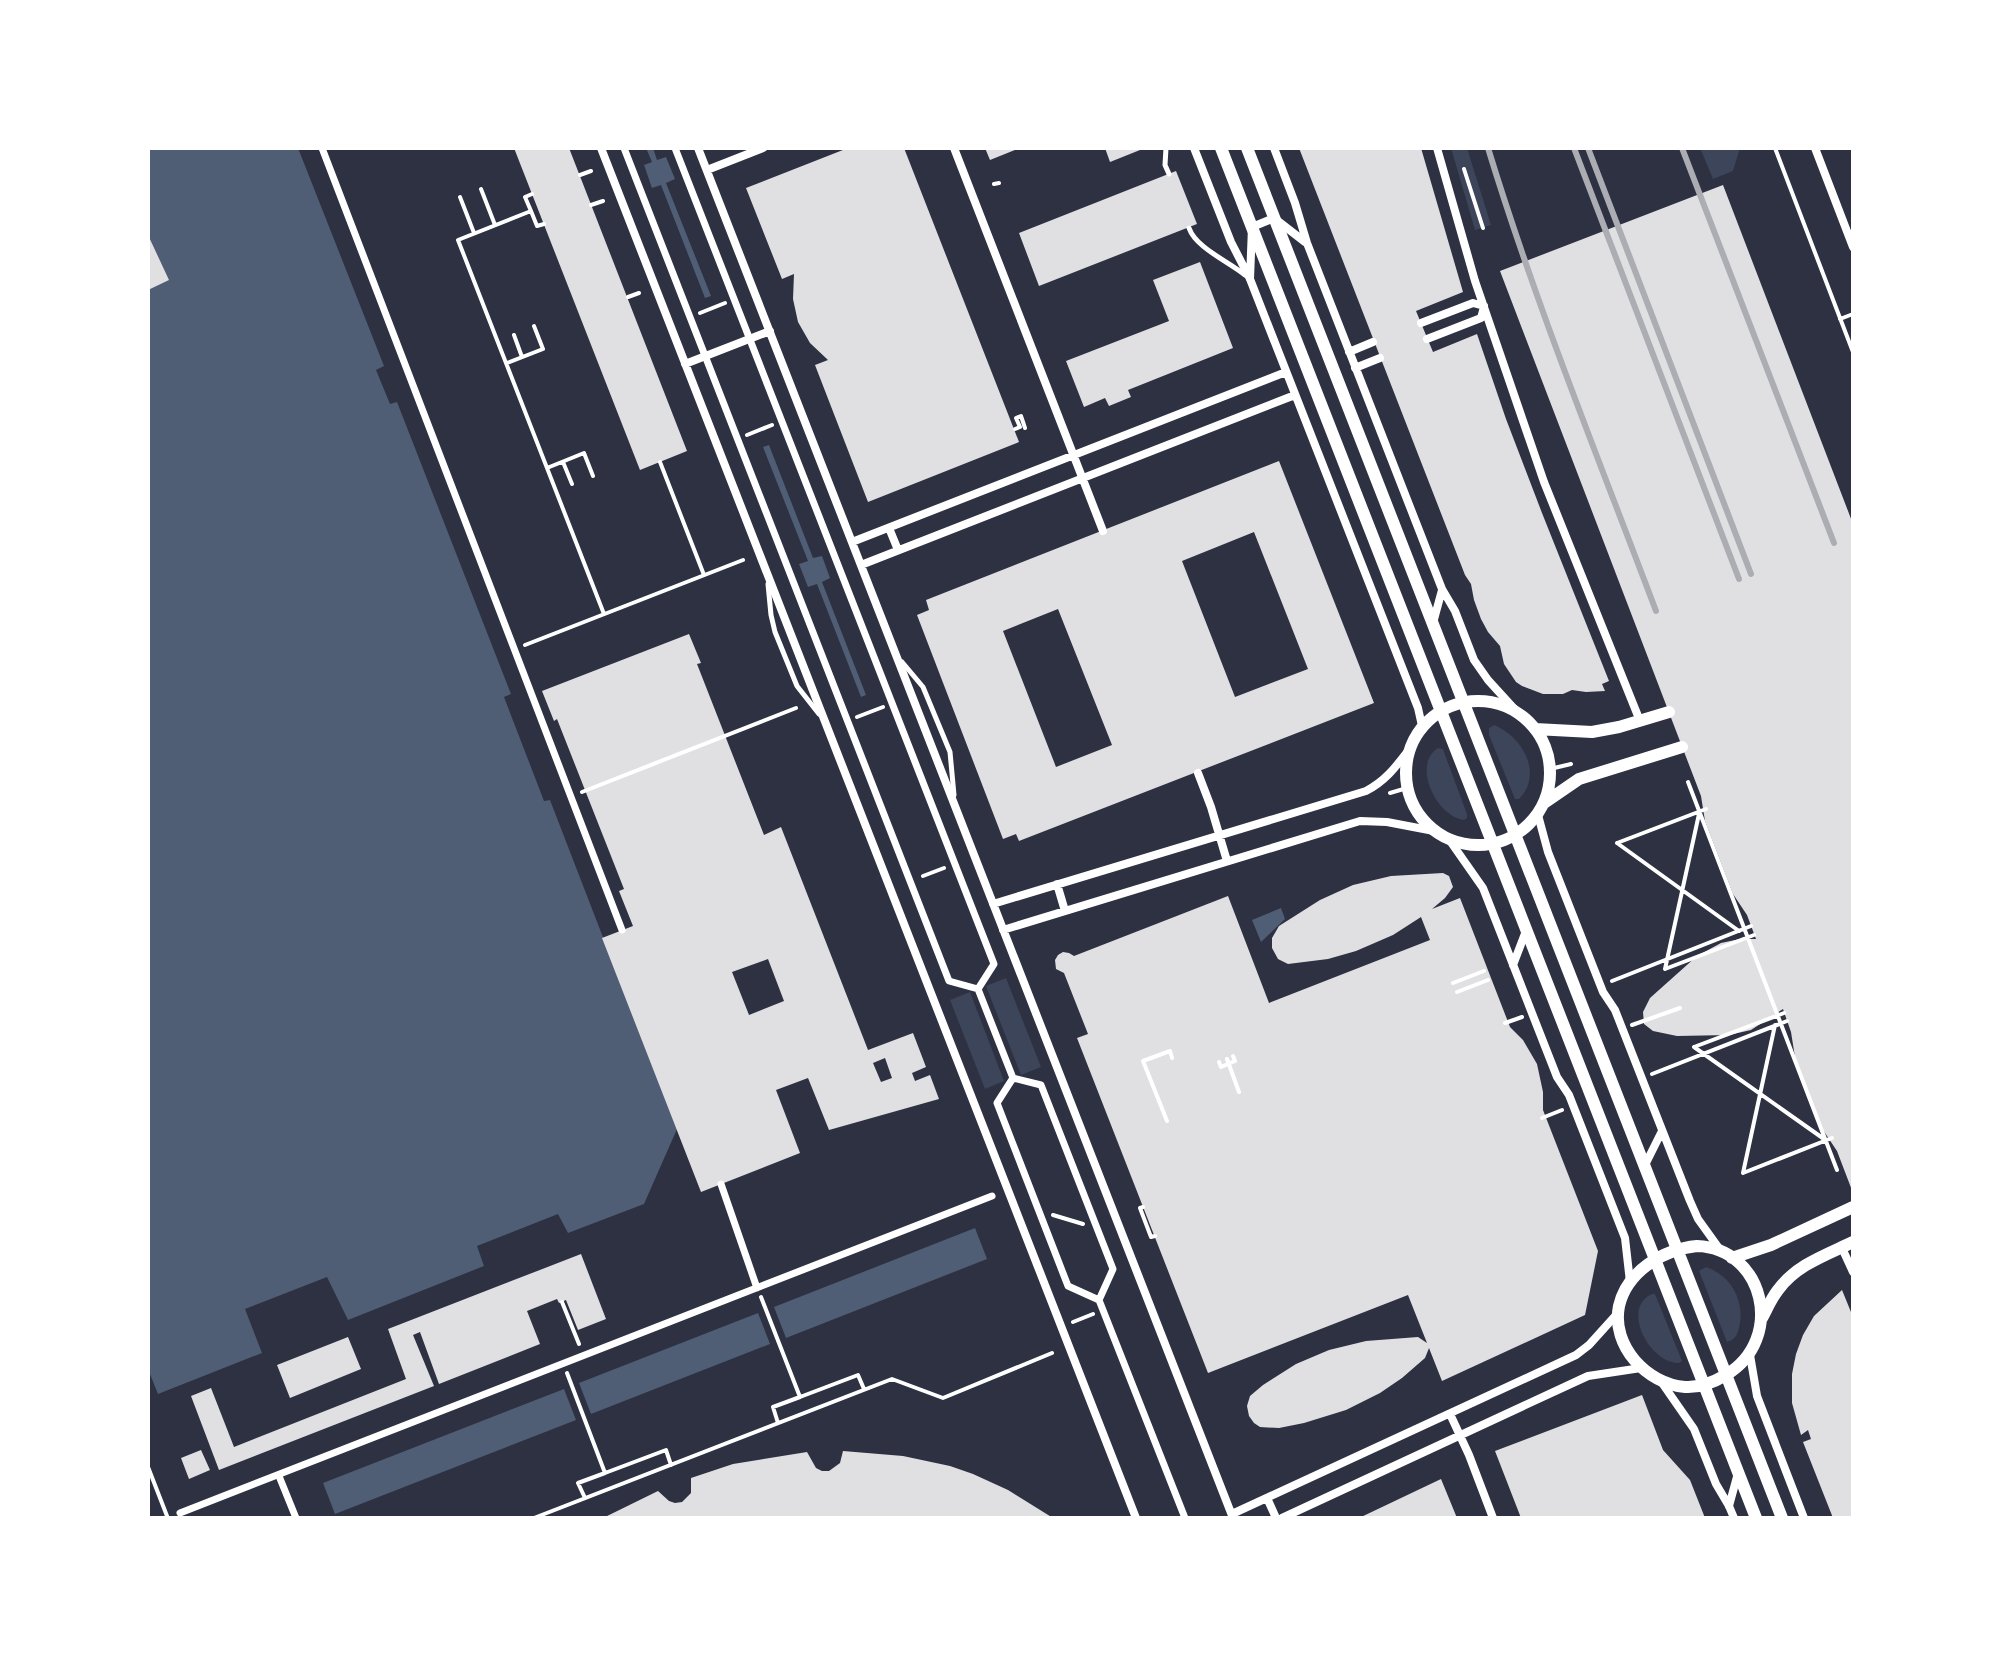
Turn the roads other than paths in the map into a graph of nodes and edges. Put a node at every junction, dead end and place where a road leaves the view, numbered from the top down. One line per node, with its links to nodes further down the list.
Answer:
1 (322, 148): 70 (street)
2 (601, 148): 33 (street)
3 (624, 148): 31 (street)
4 (675, 148): 27 (street)
5 (698, 148): 16 (street)
6 (763, 148): 15 (street)
7 (954, 148): 37 (street)
8 (1166, 148): 17 (lane)
9 (1194, 148): 23 (street)
10 (1221, 148): 19 (main road)
11 (1247, 148): 18 (main road)
12 (1274, 148): 21 (street)
13 (1437, 148): 24 (street)
14 (1815, 148): 22 (street)
15 (742, 152): 16 (street)
16 (707, 170): 26 (street)
17 (1169, 174)
18 (1274, 218): 19 (street); 21 (street); 46 (main road)
19 (1252, 227): 23 (street); 49 (main road)
20 (1189, 228): 23 (lane)
21 (1307, 243): 30 (street)
22 (1853, 247)
23 (1250, 279): 35 (street)
24 (1484, 306): 25 (street); 28 (street); 52 (street)
25 (1421, 323)
26 (770, 331): 27 (street); 41 (street)
27 (750, 339): 31 (street); 74 (street)
28 (1427, 339)
29 (1373, 342): 30 (street)
30 (1349, 352): 34 (street)
31 (705, 356): 33 (street); 74 (street)
32 (1380, 358): 34 (street)
33 (685, 364): 44 (street)
34 (1355, 368): 45 (street)
35 (1286, 372): 36 (street); 37 (street)
36 (1295, 395): 38 (street); 54 (street)
37 (1074, 455): 38 (street); 39 (street)
38 (1082, 478): 40 (street); 42 (street)
39 (889, 528): 41 (street); 42 (street)
40 (1103, 531)
41 (852, 542): 43 (street)
42 (898, 550): 43 (street)
43 (861, 565): 47 (street)
44 (765, 568): 53 (street); 53 (lane)
45 (1442, 589): 46 (street); 51 (street)
46 (1433, 624): 48 (main road)
47 (895, 652): 59 (street); 59 (lane)
48 (1463, 703): 49 (main road); 51 (main road); 63 (main road)
49 (1441, 710): 54 (main road); 65 (main road)
50 (1669, 712): 52 (main road)
51 (1519, 714): 55 (main road)
52 (1640, 721): 55 (main road)
53 (826, 724): 105 (street)
54 (1422, 726): 57 (main road)
55 (1535, 729): 60 (main road)
56 (1682, 747): 60 (main road)
57 (1408, 751): 61 (main road); 62 (street)
58 (1198, 773): 62 (street)
59 (956, 808): 68 (street)
60 (1541, 809): 63 (main road); 76 (street)
61 (1434, 831): 64 (main road); 66 (street)
62 (1219, 835): 66 (street); 67 (street)
63 (1515, 835): 65 (main road); 77 (main road)
64 (1448, 838): 65 (main road); 73 (street)
65 (1493, 843): 72 (main road)
66 (1227, 861): 69 (street)
67 (1057, 884): 68 (street); 69 (street)
68 (993, 904): 71 (street)
69 (1065, 911): 71 (street)
70 (622, 930)
71 (1003, 930): 103 (street)
72 (1527, 930): 73 (street); 84 (main road)
73 (1513, 965): 86 (street)
74 (978, 989): 75 (street)
75 (1013, 1078): 88 (street); 88 (street)
76 (1662, 1131): 77 (street); 83 (street)
77 (1644, 1165): 82 (main road)
78 (721, 1184): 87 (street)
79 (992, 1196): 87 (street)
80 (1853, 1207): 83 (main road)
81 (1847, 1245): 85 (street); 90 (main road)
82 (1677, 1249): 83 (main road); 84 (main road); 93 (main road)
83 (1727, 1254): 90 (main road)
84 (1655, 1259): 86 (main road); 95 (main road)
85 (1853, 1272)
86 (1630, 1283): 89 (main road)
87 (757, 1288): 99 (street)
88 (1099, 1300): 106 (street)
89 (1618, 1314): 92 (main road); 96 (street)
90 (1762, 1318): 91 (main road)
91 (1750, 1355): 93 (main road); 112 (street)
92 (1641, 1368): 94 (main road); 97 (street)
93 (1726, 1375): 95 (main road); 111 (main road)
94 (1660, 1380): 95 (main road); 101 (street)
95 (1704, 1384): 98 (main road)
96 (1450, 1414): 97 (street); 100 (street)
97 (1460, 1436): 107 (street); 108 (street)
98 (1738, 1472): 101 (street); 110 (main road)
99 (279, 1476): 102 (street); 104 (street)
100 (1267, 1498): 103 (street); 107 (street)
101 (1729, 1506): 109 (street)
102 (180, 1513)
103 (1232, 1516)
104 (296, 1518)
105 (1136, 1518)
106 (1185, 1518)
107 (1279, 1518)
108 (1493, 1518)
109 (1734, 1518)
110 (1756, 1518)
111 (1782, 1518)
112 (1804, 1518)

